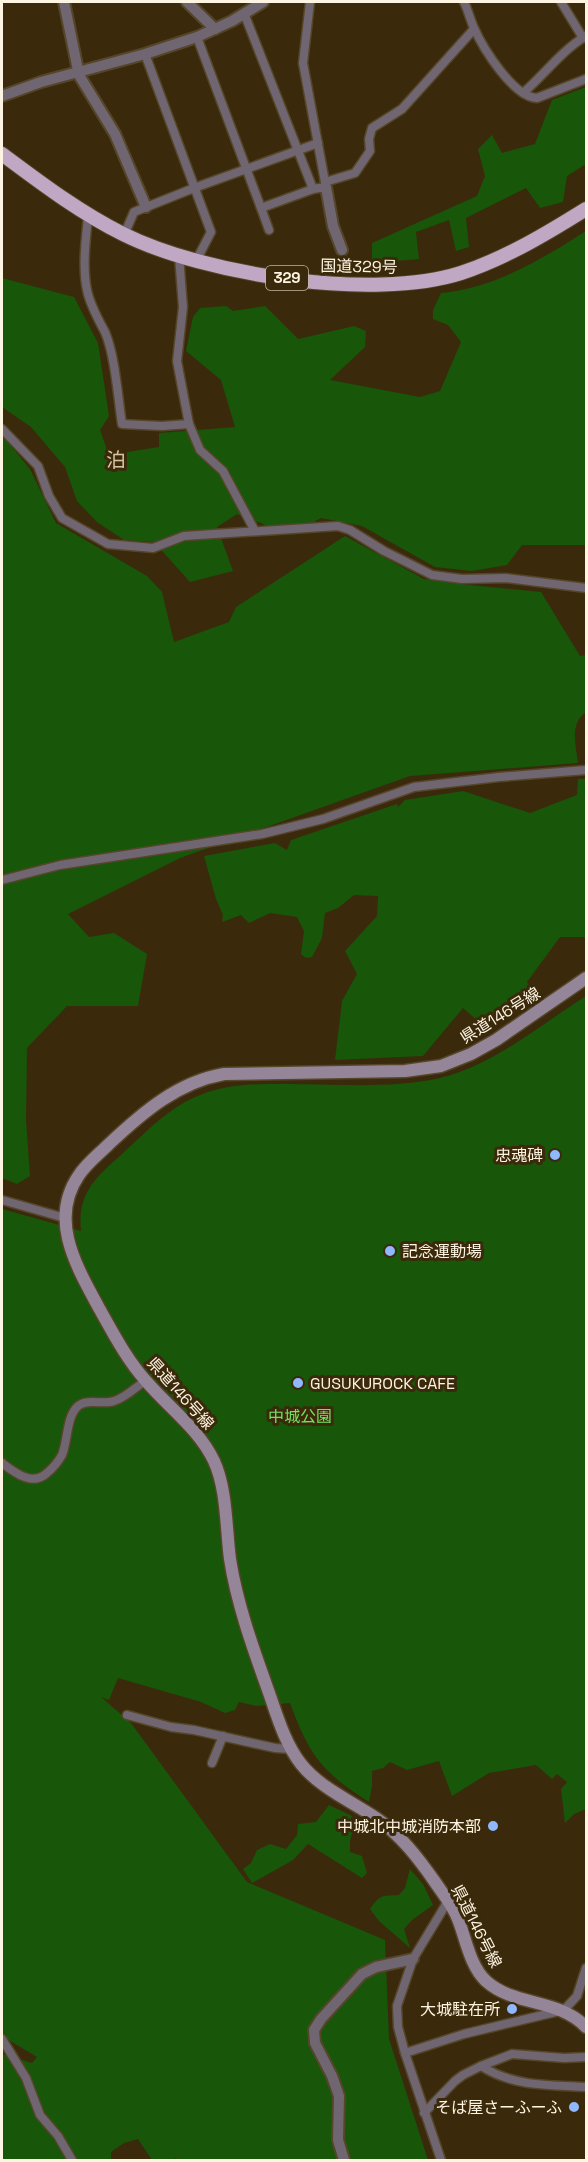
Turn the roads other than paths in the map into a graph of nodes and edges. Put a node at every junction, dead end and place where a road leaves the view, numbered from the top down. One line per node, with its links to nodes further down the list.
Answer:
1 (64, 2): 13 (street)
2 (187, 2): 8 (street)
3 (263, 2): 7 (street)
4 (310, 2): 17 (street)
5 (464, 2): 9 (street)
6 (561, 2): 11 (street)
7 (244, 13): 8 (street); 18 (street)
8 (215, 29): 10 (street)
9 (474, 29): 15 (street); 21 (street)
10 (197, 37): 12 (street); 20 (street)
11 (585, 37): 15 (street)
12 (145, 54): 13 (street); 22 (street)
13 (78, 71): 16 (street); 24 (street)
14 (586, 79): 15 (street)
15 (523, 93)
16 (2, 96)
17 (318, 142): 18 (street); 21 (street)
18 (297, 150): 20 (street); 23 (street)
19 (2, 154): 27 (highway, 国道329号 / 329)
20 (246, 169): 22 (street); 25 (street)
21 (326, 184): 23 (street); 30 (street)
22 (194, 188): 24 (street); 32 (street)
23 (313, 189): 25 (street)
24 (146, 207): 29 (street)
25 (261, 208): 28 (street)
26 (586, 209): 32 (highway, 国道329号 / 329)
27 (88, 216): 29 (highway, 国道329号 / 329); 33 (street)
28 (269, 230)
29 (124, 235): 31 (highway, 国道329号 / 329)
30 (342, 250)
31 (179, 256): 32 (highway, 国道329号 / 329); 33 (street)
32 (196, 261)
33 (189, 424): 35 (street)
34 (2, 429): 35 (street)
35 (255, 531): 36 (street)
36 (586, 588)
37 (586, 770): 38 (street)
38 (2, 880)
39 (586, 978): 41 (main road, 県道146号線)
40 (2, 1200): 41 (street)
41 (65, 1218): 42 (main road, 県道146号線)
42 (145, 1380): 43 (street); 46 (main road, 県道146号線)
43 (2, 1463)
44 (127, 1715): 45 (street)
45 (223, 1736): 46 (street); 47 (street)
46 (291, 1749): 48 (main road, 県道146号線)
47 (212, 1763)
48 (448, 1901): 49 (street); 51 (main road, 県道146号線)
49 (413, 1959): 54 (street); 60 (street)
50 (586, 1973): 51 (street)
51 (564, 2010): 52 (main road, 県道146号線); 54 (street)
52 (586, 2027)
53 (2, 2039): 59 (street)
54 (405, 2053): 58 (street)
55 (586, 2057): 56 (street)
56 (482, 2066): 57 (street); 58 (street)
57 (586, 2087)
58 (424, 2113): 61 (street)
59 (72, 2160)
60 (344, 2160)
61 (441, 2160)

